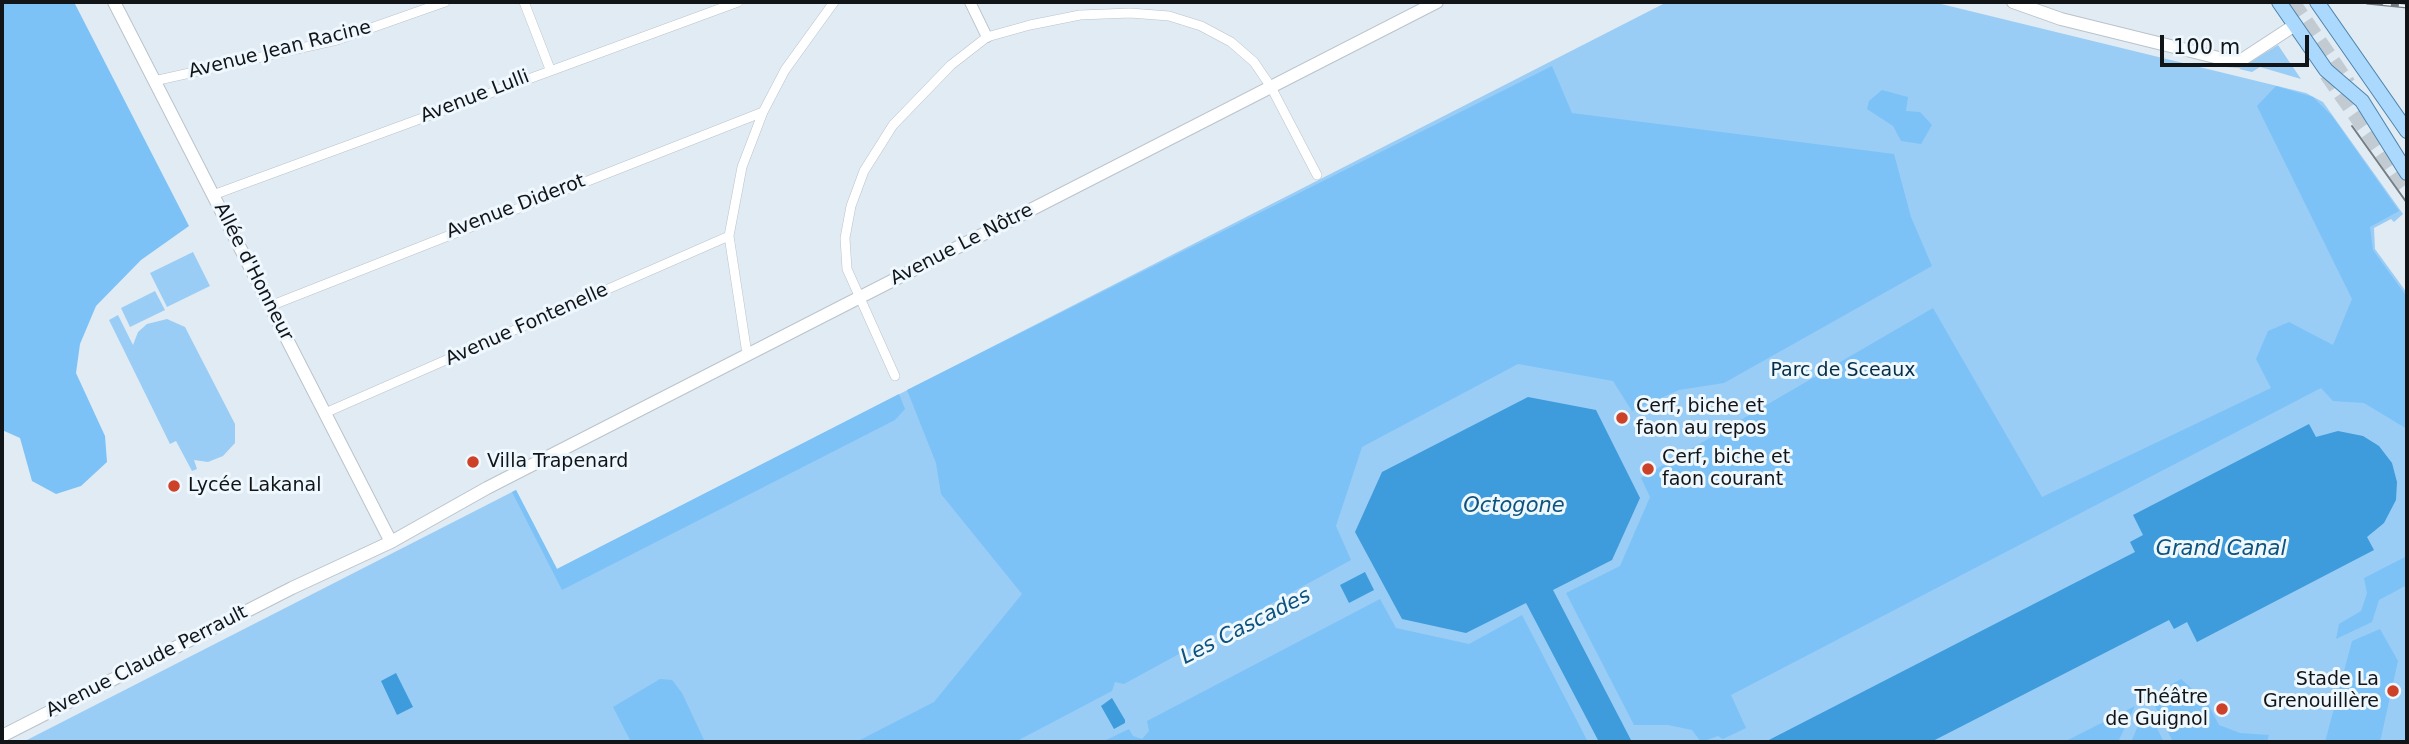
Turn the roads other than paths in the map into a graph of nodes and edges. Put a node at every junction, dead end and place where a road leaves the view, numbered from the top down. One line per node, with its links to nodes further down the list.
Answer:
1 (114, 2): 14 (main road, Allée d'Honneur)
2 (445, 2): 14 (street, Avenue Jean Racine)
3 (524, 2): 13 (street)
4 (738, 2): 13 (street, Avenue Lulli)
5 (834, 2): 16 (street)
6 (970, 2): 12 (street)
7 (1436, 2): 15 (main road, Avenue Le Nôtre)
8 (2013, 2): 11 (main road)
9 (2279, 2): 11 (main road)
10 (2317, 2): 17 (main road)
11 (2295, 25): 18 (main road)
12 (987, 37): 15 (street); 22 (street)
13 (550, 69): 20 (street, Avenue Lulli)
14 (154, 81): 20 (main road, Allée d'Honneur)
15 (1271, 87): 19 (street); 22 (main road, Avenue Le Nôtre)
16 (763, 112): 21 (street); 23 (street, Avenue Diderot)
17 (2407, 131)
18 (2404, 160)
19 (1317, 175)
20 (213, 195): 23 (main road, Allée d'Honneur)
21 (729, 236): 24 (street); 26 (street, Avenue Fontenelle)
22 (859, 296): 24 (main road, Avenue Le Nôtre); 25 (street)
23 (270, 306): 26 (main road, Allée d'Honneur)
24 (747, 354): 27 (main road, Avenue Le Nôtre)
25 (895, 376)
26 (325, 413): 27 (main road, Allée d'Honneur)
27 (389, 539): 28 (main road, Avenue Claude Perrault)
28 (2, 736)

